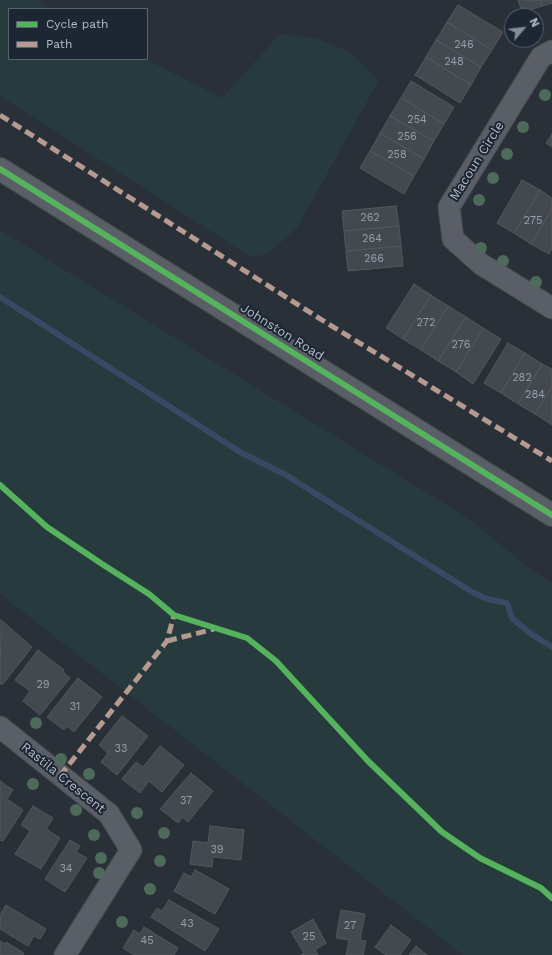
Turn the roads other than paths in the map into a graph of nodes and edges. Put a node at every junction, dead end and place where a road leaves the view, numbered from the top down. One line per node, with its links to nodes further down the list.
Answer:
1 (552, 51): 3 (street, Macoun Circle)
2 (0, 170): 4 (street, Johnston Road)
3 (552, 308)
4 (552, 515)
5 (0, 727): 6 (street, Rastila Crescent)
6 (65, 955)

